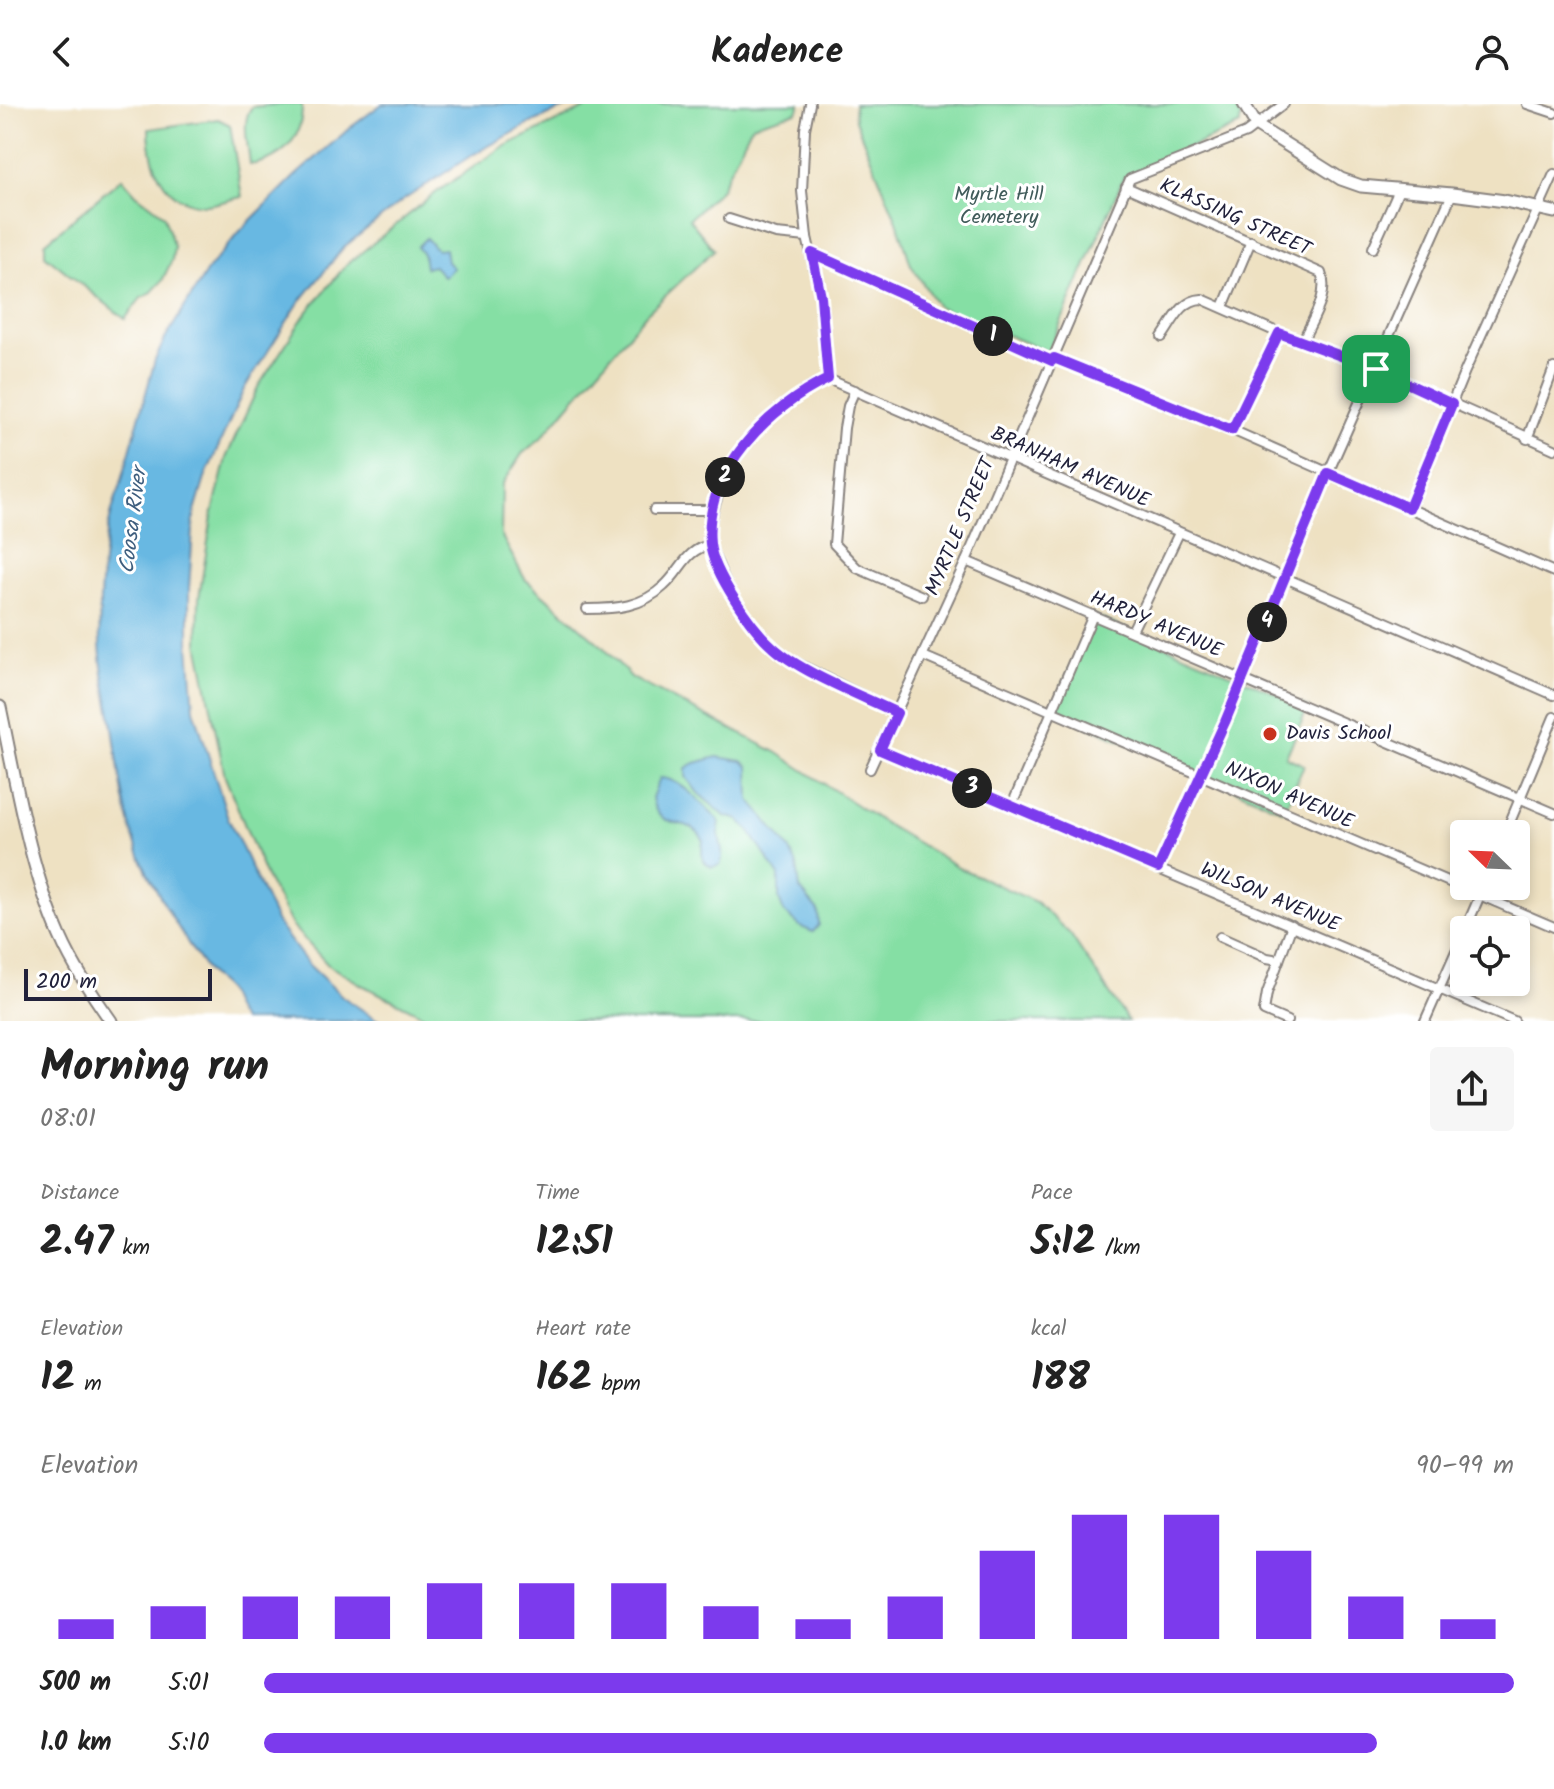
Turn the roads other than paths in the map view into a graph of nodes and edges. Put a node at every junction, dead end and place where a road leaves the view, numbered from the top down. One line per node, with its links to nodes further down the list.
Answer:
1 (810, 104): 14 (street)
2 (1244, 104): 6 (main road)
3 (1284, 104): 6 (street)
4 (1527, 104): 5 (street)
5 (1554, 113)
6 (1257, 126): 8 (street); 9 (main road)
7 (1554, 174): 11 (street)
8 (1126, 187): 15 (street, KLASSING STREET); 22 (street, MYRTLE STREET)
9 (1399, 190): 10 (main road); 16 (street)
10 (1452, 194): 11 (main road); 24 (street)
11 (1539, 208): 12 (main road); 27 (street)
12 (1554, 212)
13 (729, 219): 14 (street)
14 (807, 237): 17 (street)
15 (1251, 241): 18 (street); 21 (street, KLASSING STREET)
16 (1373, 248)
17 (812, 253): 22 (street); 25 (street)
18 (1220, 306): 19 (street); 20 (street)
19 (1279, 333): 21 (street); 28 (street)
20 (1162, 337)
21 (1303, 340): 24 (street)
22 (1053, 360): 28 (street); 31 (street, MYRTLE STREET)
23 (1554, 368): 29 (street)
24 (1376, 369): 27 (street); 32 (street)
25 (828, 379): 26 (street, BRANHAM AVENUE); 35 (street)
26 (855, 390): 31 (street, BRANHAM AVENUE); 41 (street)
27 (1452, 404): 29 (street); 33 (street)
28 (1232, 430): 32 (street)
29 (1527, 439): 30 (street)
30 (1554, 449)
31 (1008, 458): 36 (street, BRANHAM AVENUE); 38 (street, MYRTLE STREET)
32 (1328, 473): 33 (street); 40 (street)
33 (1409, 508): 39 (street)
34 (654, 510): 35 (street)
35 (712, 510): 37 (street)
36 (1179, 533): 40 (street, BRANHAM AVENUE); 44 (street)
37 (710, 545): 42 (street); 50 (street)
38 (966, 561): 43 (street, HARDY AVENUE); 45 (street, MYRTLE STREET)
39 (1554, 572)
40 (1286, 580): 46 (street); 47 (street, BRANHAM AVENUE)
41 (922, 596)
42 (587, 609)
43 (1093, 615): 44 (street, HARDY AVENUE); 49 (street)
44 (1132, 631): 46 (street, HARDY AVENUE)
45 (923, 656): 49 (street, NIXON AVENUE); 50 (street, MYRTLE STREET)
46 (1243, 679): 54 (street); 55 (street, HARDY AVENUE)
47 (1554, 695)
48 (0, 707): 68 (main road)
49 (1052, 710): 54 (street, NIXON AVENUE); 56 (street)
50 (897, 713): 52 (street, MYRTLE STREET)
51 (1554, 717): 55 (street)
52 (880, 750): 53 (street, MYRTLE STREET); 56 (street, WILSON AVENUE)
53 (870, 769)
54 (1201, 775): 59 (street); 60 (street, NIXON AVENUE)
55 (1520, 799): 57 (street, HARDY AVENUE); 58 (street)
56 (1012, 805): 59 (street, WILSON AVENUE)
57 (1554, 813)
58 (1511, 820)
59 (1158, 868): 62 (street, WILSON AVENUE)
60 (1450, 878)
61 (1500, 900): 63 (street, NIXON AVENUE)
62 (1292, 925): 65 (street); 67 (street, WILSON AVENUE)
63 (1554, 927)
64 (1220, 937): 65 (street)
65 (1279, 960): 69 (street)
66 (1450, 964): 67 (street)
67 (1439, 988): 70 (street); 71 (street, WILSON AVENUE)
68 (111, 1021)
69 (1287, 1021)
70 (1425, 1021)
71 (1514, 1021)

